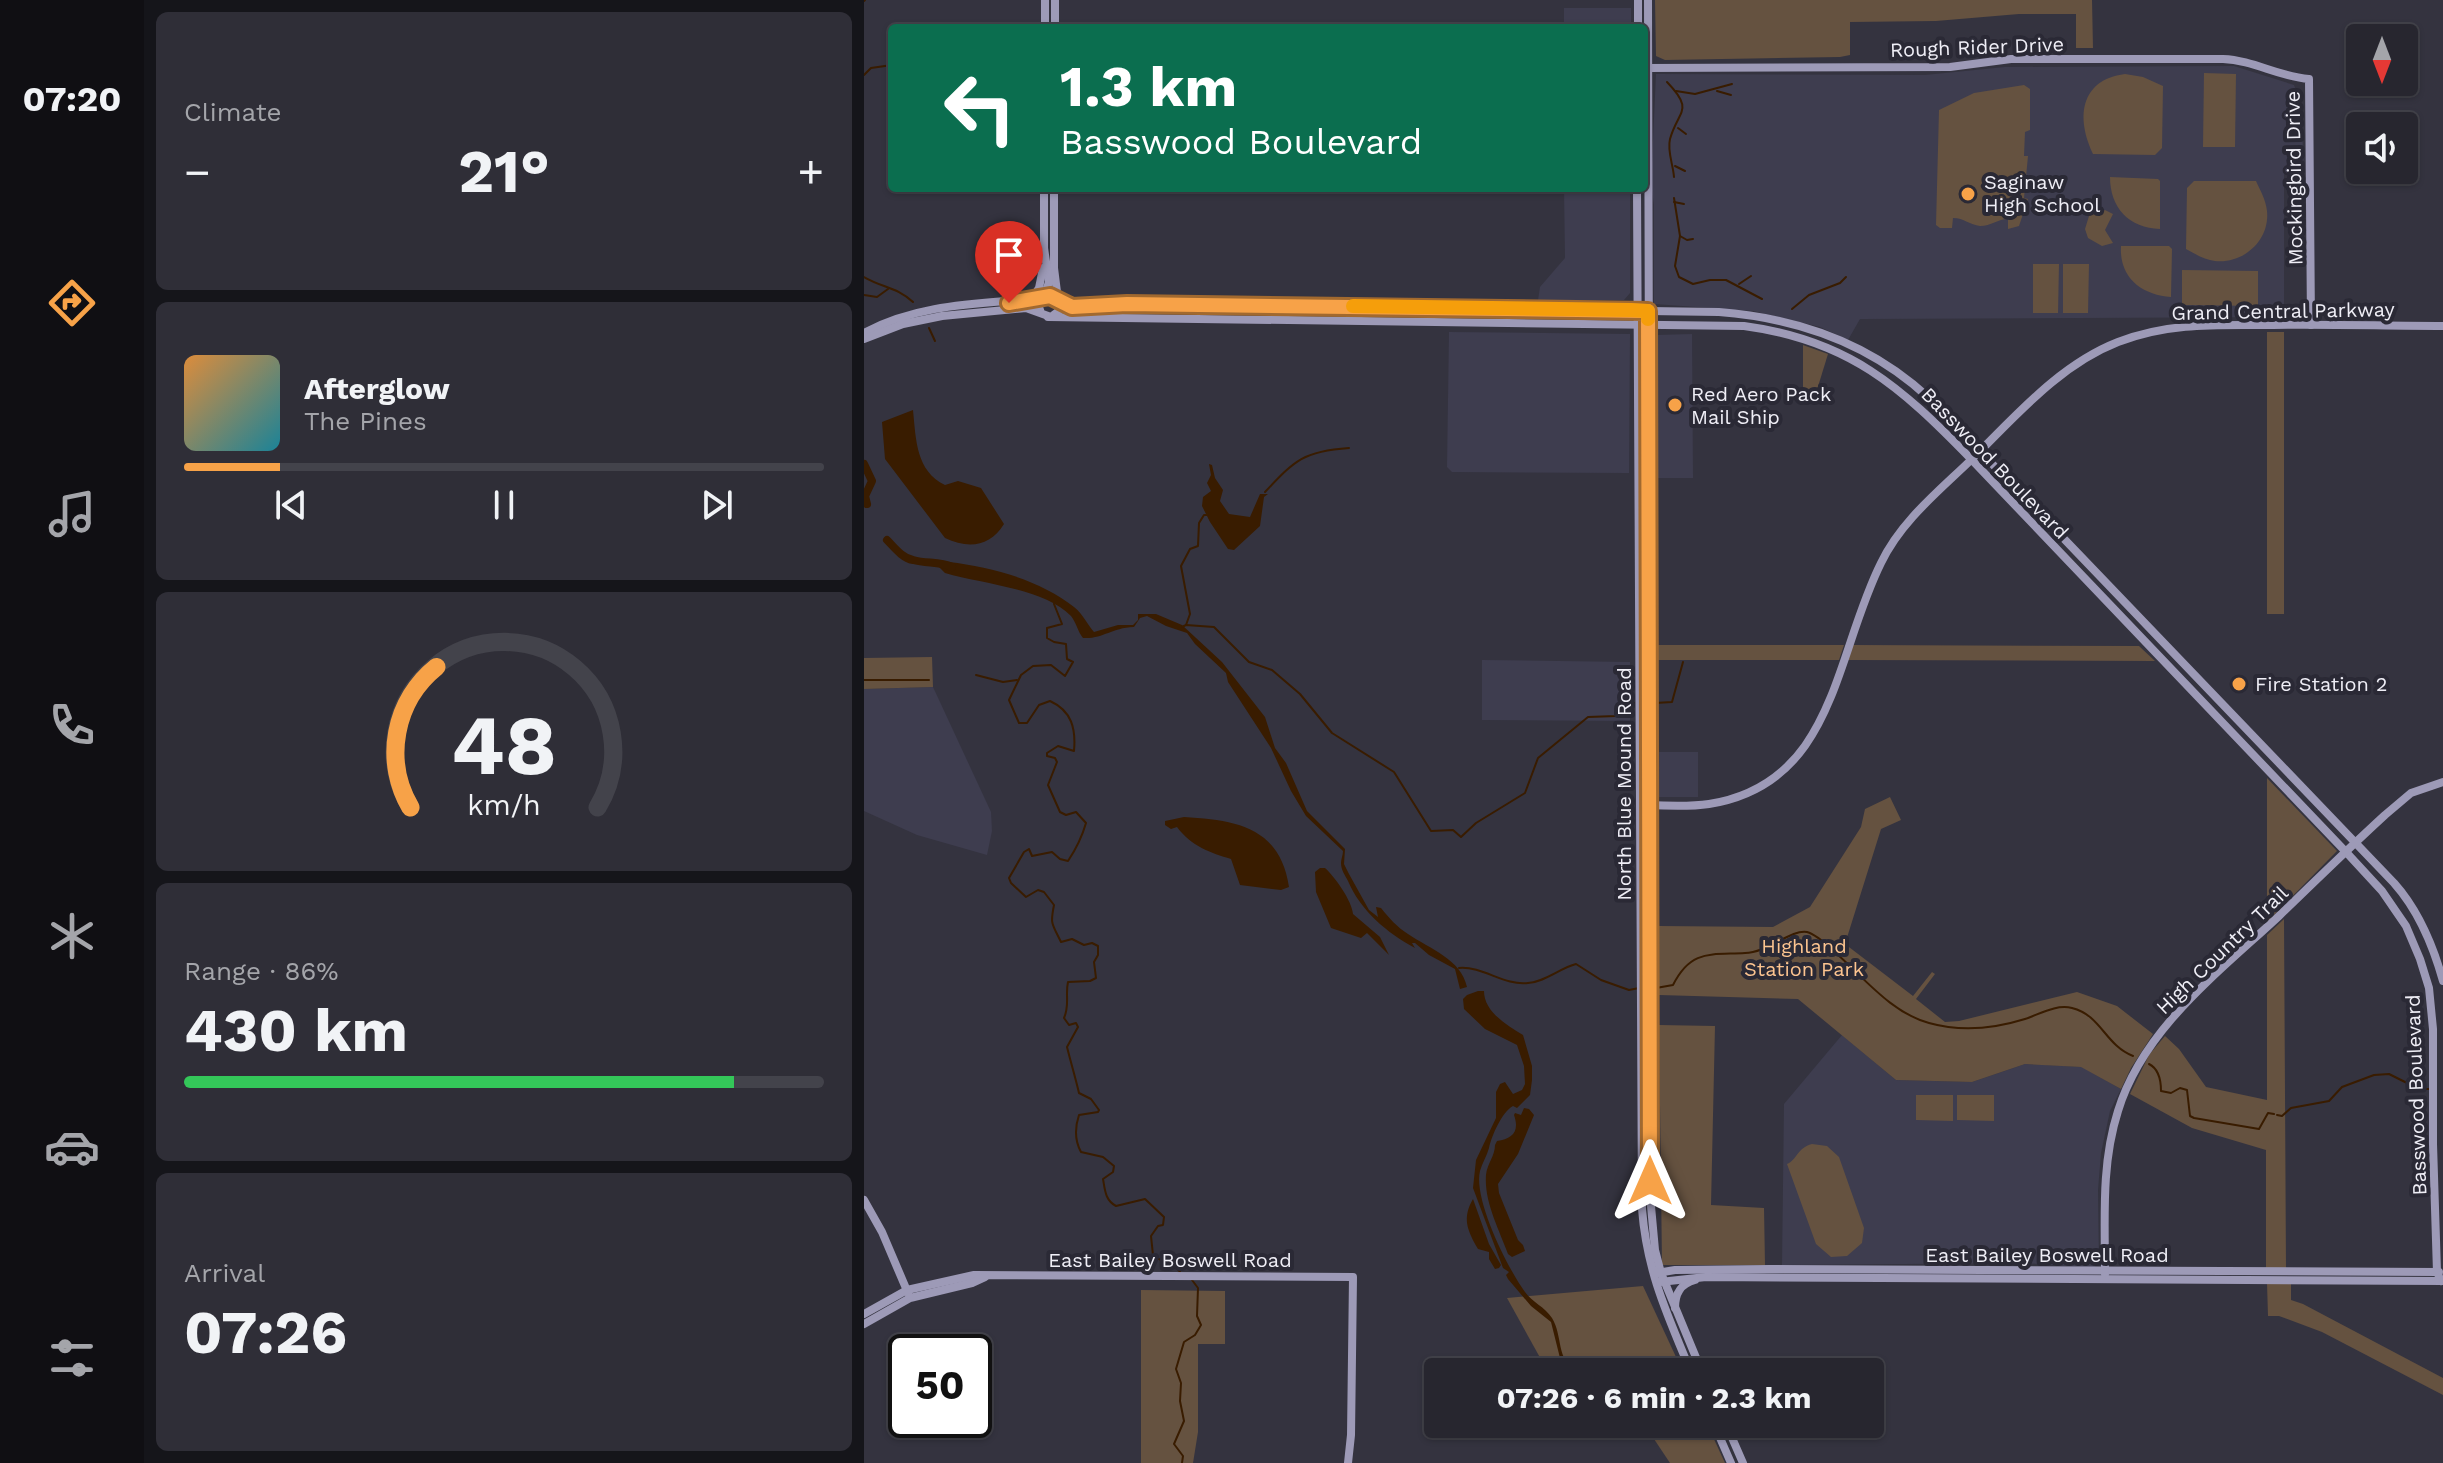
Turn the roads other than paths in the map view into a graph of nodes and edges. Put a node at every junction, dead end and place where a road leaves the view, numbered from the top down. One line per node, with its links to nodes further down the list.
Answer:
1 (1045, 0): 5 (main road)
2 (1055, 0): 6 (main road)
3 (1638, 0): 7 (main road)
4 (1648, 0): 8 (main road, North Blue Mound Road)
5 (1045, 24)
6 (1055, 24)
7 (1638, 24)
8 (1647, 24)
9 (1648, 68): 10 (main road, Rough Rider Drive)
10 (2309, 79): 22 (main road, Mockingbird Drive)
11 (1044, 192): 15 (main road)
12 (1054, 192): 16 (main road)
13 (1637, 192): 18 (main road, North Blue Mound Road)
14 (1646, 192): 18 (main road, North Blue Mound Road)
15 (1039, 298): 16 (main road); 19 (main road); 24 (main road)
16 (1058, 300): 17 (main road, Basswood Boulevard); 19 (main road)
17 (1540, 308): 18 (main road, Basswood Boulevard); 20 (main road)
18 (1643, 310): 21 (main road, North Blue Mound Road); 26 (main road, Basswood Boulevard)
19 (1044, 315): 20 (main road, Basswood Boulevard); 25 (main road, Basswood Boulevard)
20 (1517, 324): 21 (main road, Basswood Boulevard)
21 (1643, 325): 27 (main road, Basswood Boulevard); 29 (main road, North Blue Mound Road); 30 (main road, North Blue Mound Road)
22 (2311, 325): 23 (main road, Grand Central Parkway); 26 (main road, Grand Central Parkway)
23 (2443, 326)
24 (864, 333)
25 (864, 339)
26 (1980, 451): 27 (main road, Grand Central Parkway); 31 (main road, Basswood Boulevard)
27 (1971, 459): 30 (main road, Grand Central Parkway); 32 (main road, Basswood Boulevard)
28 (2443, 782): 31 (main road, High Country Trail)
29 (1640, 805): 30 (main road, Grand Central Parkway); 33 (main road, North Blue Mound Road)
30 (1650, 805): 33 (main road, North Blue Mound Road)
31 (2355, 843): 32 (main road, High Country Trail); 34 (main road, Basswood Boulevard)
32 (2346, 852): 41 (main road, High Country Trail); 43 (main road, Basswood Boulevard)
33 (1645, 975): 35 (main road, North Blue Mound Road)
34 (2443, 981)
35 (1645, 998): 36 (main road, North Blue Mound Road); 37 (main road, North Blue Mound Road)
36 (1641, 1056): 37 (main road); 44 (main road, North Blue Mound Road)
37 (1651, 1106): 44 (main road, North Blue Mound Road)
38 (864, 1200): 45 (main road)
39 (1856, 1274): 40 (main road, East Bailey Boswell Road); 40 (main road, East Bailey Boswell Road); 42 (main road); 44 (main road, East Bailey Boswell Road)
40 (1991, 1274): 41 (main road, East Bailey Boswell Road)
41 (2105, 1276): 43 (main road, East Bailey Boswell Road)
42 (1706, 1277): 44 (main road); 46 (main road)
43 (2442, 1277)
44 (1658, 1278): 46 (main road, North Blue Mound Road); 49 (main road, North Blue Mound Road)
45 (909, 1294): 47 (main road, East Bailey Boswell Road); 48 (main road, East Bailey Boswell Road); 57 (main road, East Bailey Boswell Road)
46 (1675, 1313): 50 (main road, North Blue Mound Road)
47 (864, 1314)
48 (864, 1324)
49 (1686, 1358)
50 (1696, 1358)
51 (1720, 1438): 54 (main road)
52 (1732, 1438): 53 (main road)
53 (1734, 1442): 54 (main road); 55 (main road)
54 (1723, 1446): 56 (main road)
55 (1741, 1460)
56 (1730, 1461)
57 (1348, 1463)

